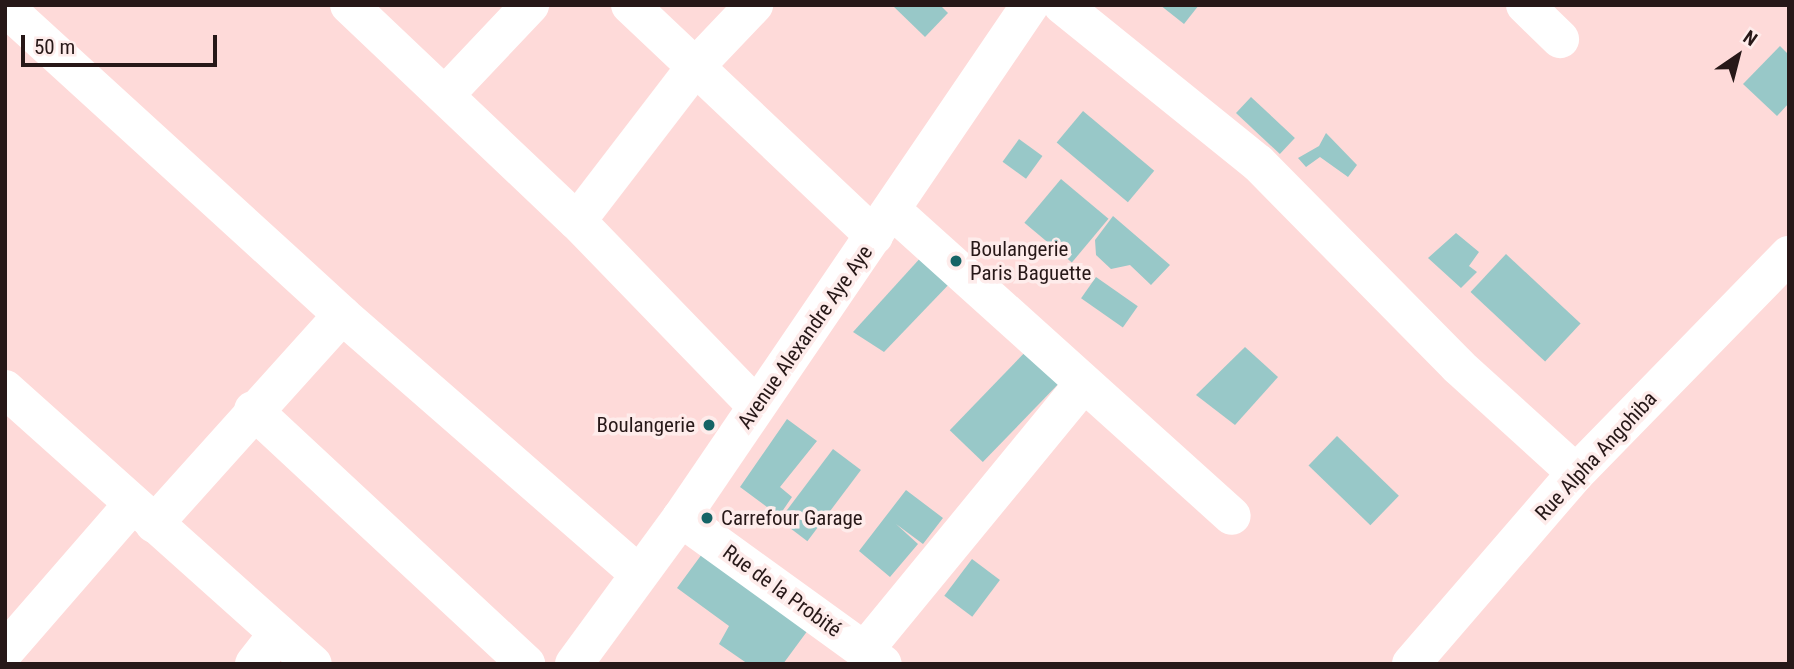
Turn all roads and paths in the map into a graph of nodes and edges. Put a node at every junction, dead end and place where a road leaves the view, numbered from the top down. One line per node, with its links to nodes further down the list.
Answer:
1 (349, 5): 11 (street)
2 (530, 5): 11 (street)
3 (630, 5): 10 (street)
4 (754, 5): 10 (street)
5 (1030, 5): 13 (street, Avenue Alexandre Aye Aye)
6 (1062, 5): 20 (street)
7 (1525, 5): 9 (street)
8 (5, 7): 15 (street)
9 (1560, 39)
10 (695, 67): 12 (street); 13 (street)
11 (445, 96): 12 (street)
12 (577, 220): 18 (street)
13 (883, 223): 16 (street); 18 (street, Avenue Alexandre Aye Aye)
14 (1789, 255): 20 (street, Rue Alpha Angohiba)
15 (342, 315): 19 (street); 24 (street)
16 (1083, 384): 22 (street); 27 (street)
17 (5, 389): 21 (street)
18 (756, 406): 23 (street, Avenue Alexandre Aye Aye)
19 (253, 410): 21 (street); 30 (street)
20 (1576, 473): 32 (street, Rue Alpha Angohiba)
21 (143, 514): 25 (street); 26 (street)
22 (1232, 516)
23 (681, 518): 24 (street, Avenue Alexandre Aye Aye); 27 (street, Rue de la Probité)
24 (637, 572): 31 (street, Avenue Alexandre Aye Aye)
25 (278, 633): 28 (street); 29 (street)
26 (5, 651)
27 (874, 657)
28 (254, 664)
29 (313, 664)
30 (526, 664)
31 (574, 664)
32 (1411, 664)

